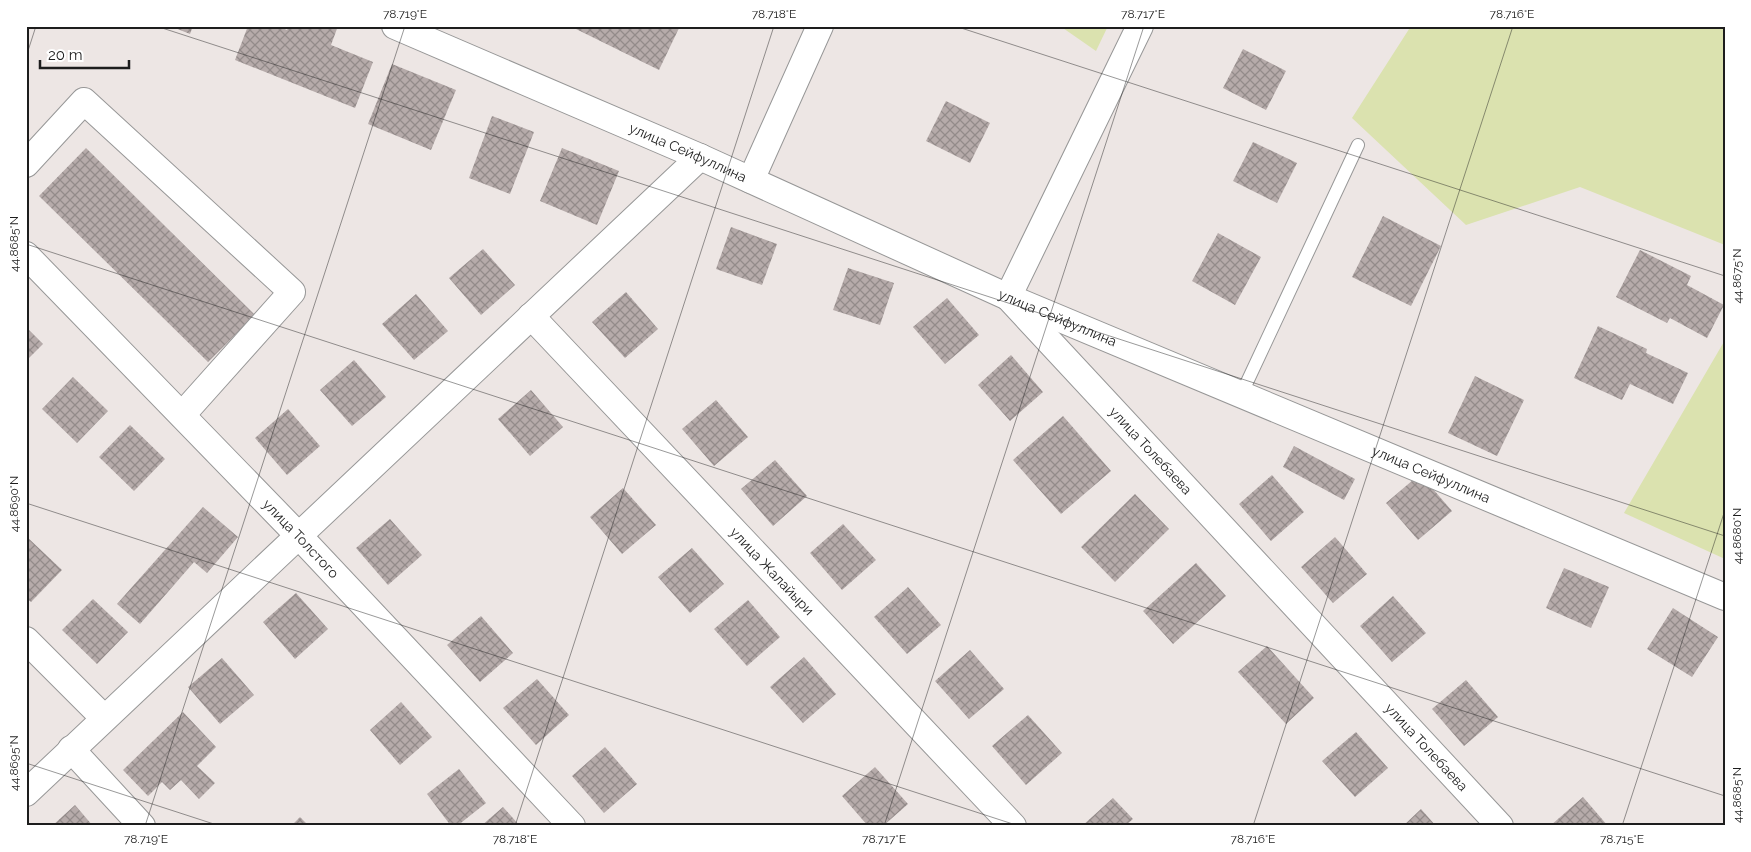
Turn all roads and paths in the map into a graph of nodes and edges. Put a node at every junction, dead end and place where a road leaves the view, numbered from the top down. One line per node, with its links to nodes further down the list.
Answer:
1 (395, 26): 5 (street, улица Сейфуллина)
2 (820, 26): 7 (street)
3 (1140, 26): 9 (street)
4 (1358, 145): 11 (lane)
5 (700, 157): 7 (street, улица Сейфуллина); 10 (street)
6 (26, 164): 12 (street)
7 (751, 180): 9 (street, улица Сейфуллина)
8 (26, 255): 12 (street, улица Толстого)
9 (1008, 297): 11 (street, улица Сейфуллина); 22 (street, улица Толебаева)
10 (531, 316): 13 (street); 21 (street, улица Жалайыри)
11 (1241, 394): 14 (street, улица Сейфуллина)
12 (182, 415): 13 (street, улица Толстого)
13 (298, 535): 16 (street); 20 (street, улица Толстого)
14 (1725, 597)
15 (26, 640): 16 (street)
16 (104, 718): 17 (street)
17 (71, 749): 18 (street); 19 (street)
18 (30, 784)
19 (142, 826)
20 (572, 826)
21 (1013, 826)
22 (1500, 826)

